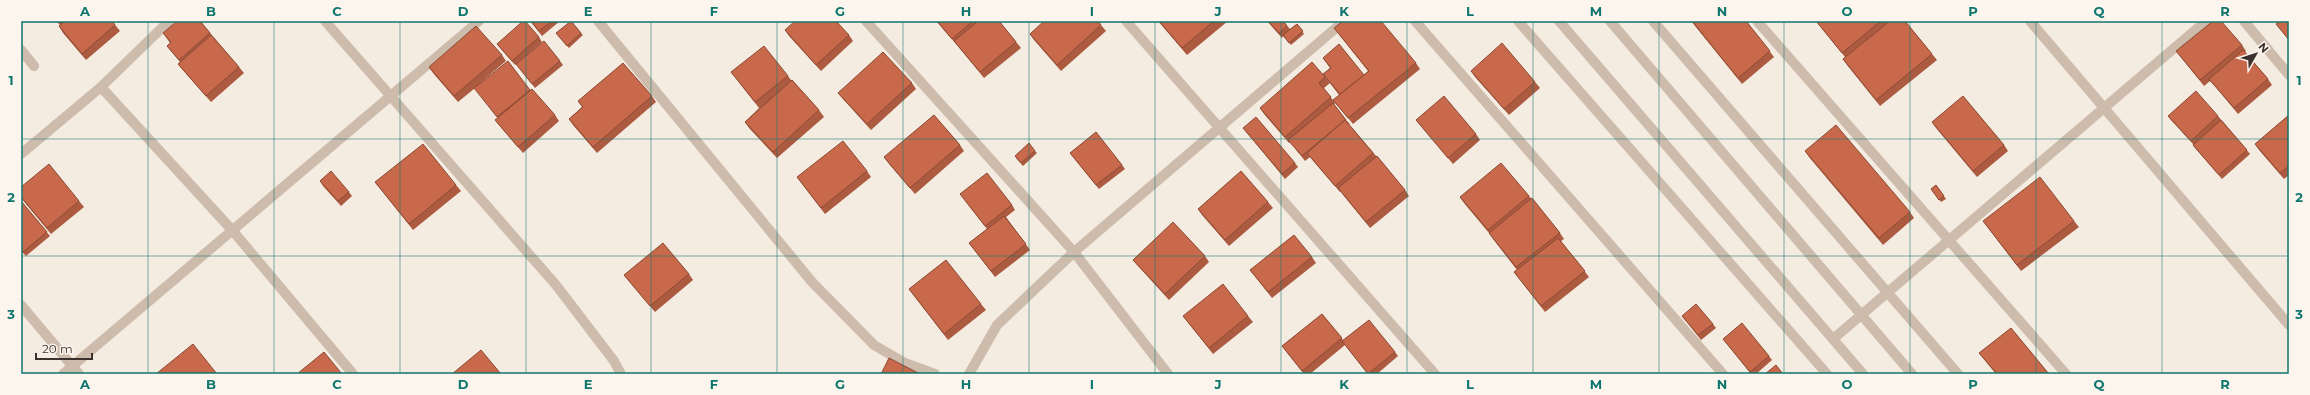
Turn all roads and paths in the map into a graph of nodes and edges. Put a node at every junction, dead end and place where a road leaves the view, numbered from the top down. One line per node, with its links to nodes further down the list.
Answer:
1 (169, 21): 20 (street)
2 (325, 21): 21 (street)
3 (479, 21): 21 (street)
4 (598, 21): 38 (street)
5 (866, 21): 27 (street)
6 (1126, 21): 23 (street)
7 (1344, 21): 23 (street)
8 (1415, 21): 42 (street)
9 (1518, 21): 43 (street)
10 (1559, 21): 32 (street)
11 (1610, 21): 30 (street)
12 (1653, 21): 28 (street)
13 (1757, 21): 26 (street)
14 (2030, 21): 22 (street)
15 (2206, 21): 22 (street)
16 (2244, 21): 19 (street)
17 (21, 50): 18 (street)
18 (34, 66)
19 (2289, 75)
20 (101, 86): 24 (street); 25 (street)
21 (390, 96): 25 (street); 37 (street)
22 (2104, 108): 26 (street); 31 (street)
23 (1218, 129): 27 (street); 41 (street)
24 (21, 154)
25 (232, 230): 33 (street); 36 (street)
26 (1950, 240): 28 (street); 47 (street)
27 (1074, 252): 39 (street); 40 (street)
28 (1889, 292): 30 (street); 46 (street)
29 (21, 305): 33 (street)
30 (1861, 315): 32 (street); 45 (street)
31 (2289, 325)
32 (1834, 339): 44 (street)
33 (72, 366): 34 (street); 35 (street)
34 (63, 374)
35 (79, 374)
36 (352, 374)
37 (621, 374)
38 (935, 374)
39 (969, 374)
40 (1168, 374)
41 (1435, 374)
42 (1723, 374)
43 (1827, 374)
44 (1863, 374)
45 (1912, 374)
46 (1958, 374)
47 (2066, 374)

